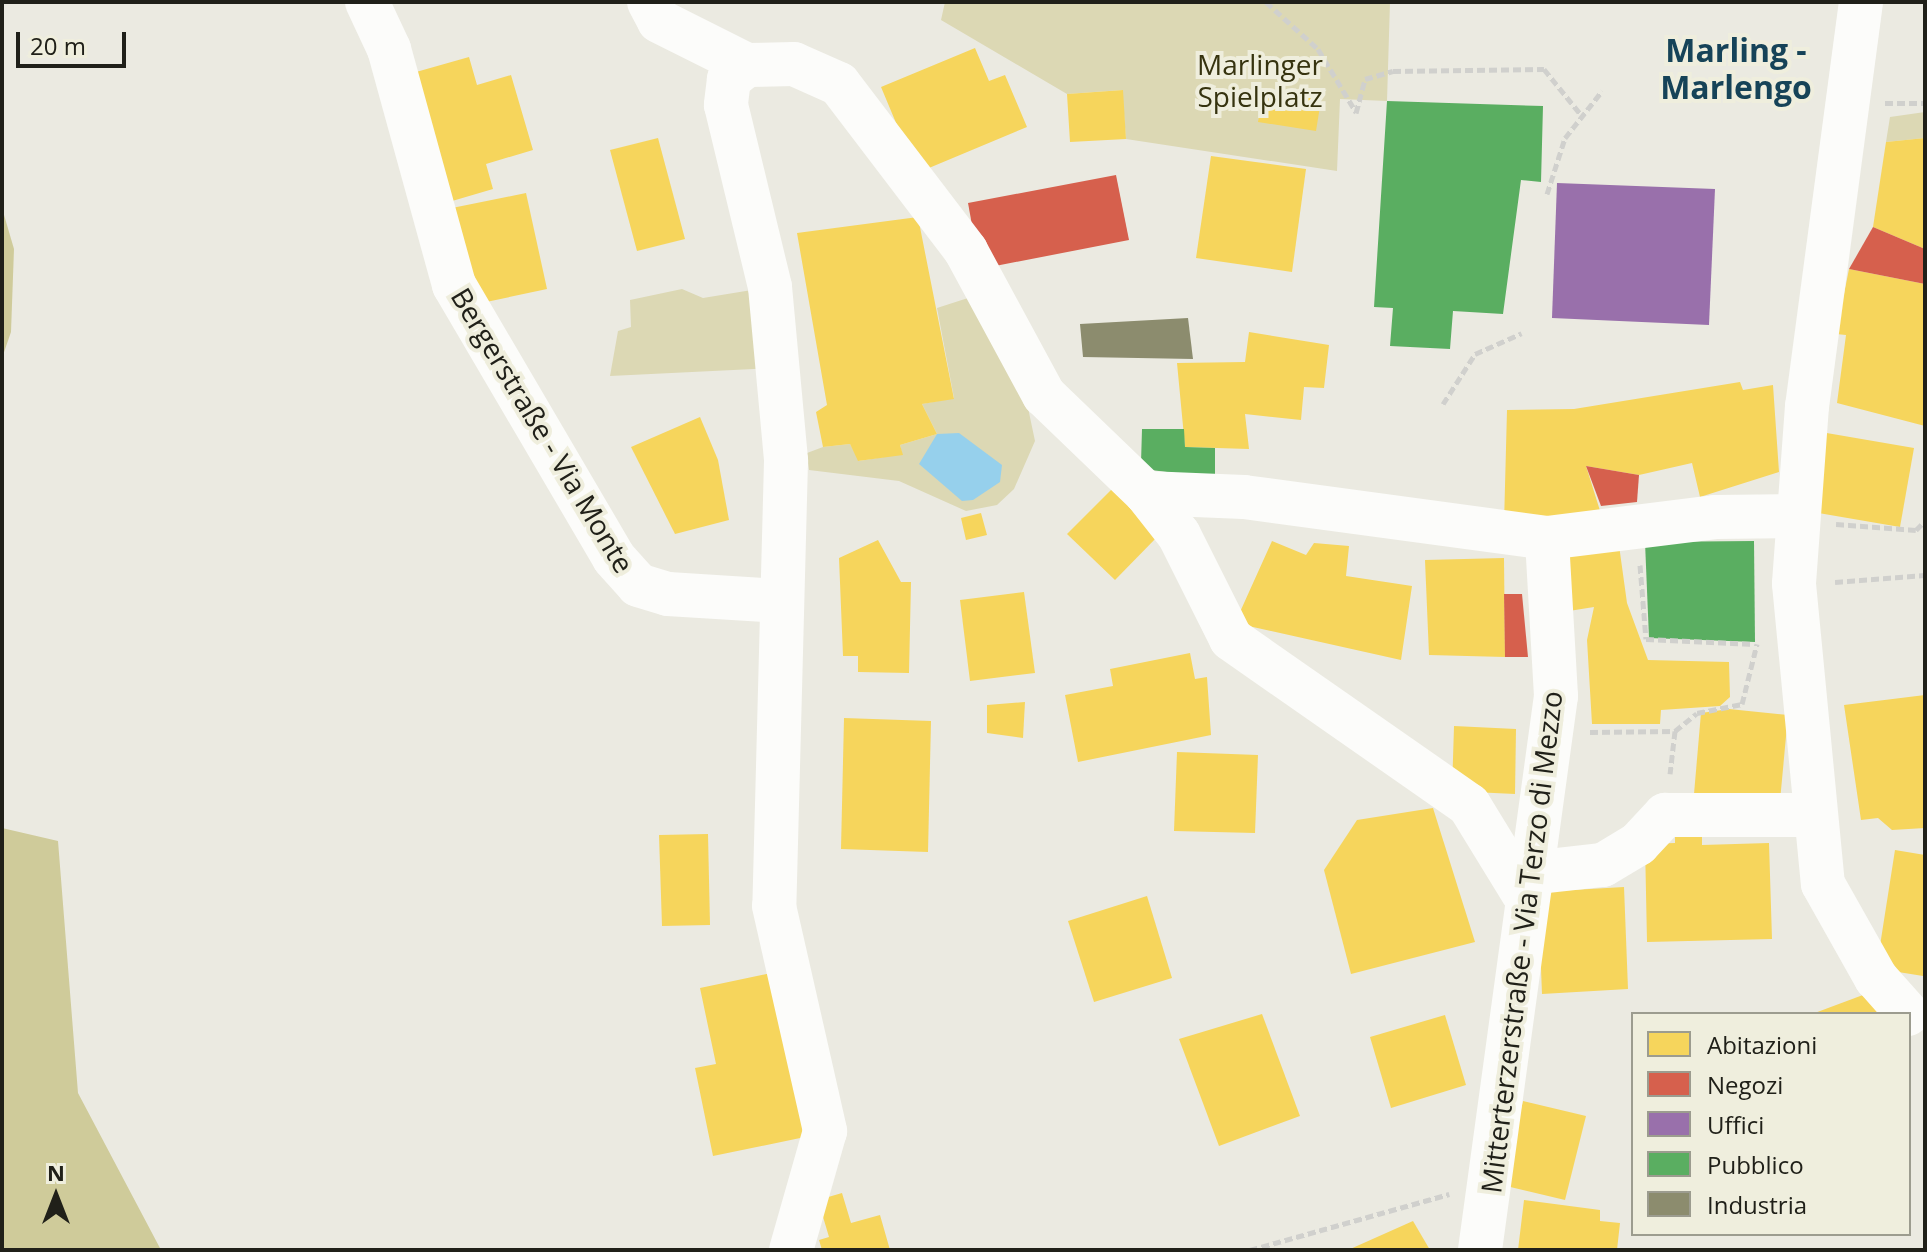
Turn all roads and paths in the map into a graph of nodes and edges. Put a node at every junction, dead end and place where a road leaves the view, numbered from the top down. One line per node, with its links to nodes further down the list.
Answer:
1 (367, 2): 18 (street, Bergerstraße - Via Monte)
2 (649, 2): 5 (street)
3 (1266, 2): 7 (path)
4 (1861, 2): 12 (street)
5 (747, 65): 11 (street); 18 (street)
6 (1602, 91): 7 (path)
7 (1582, 116): 8 (path)
8 (1547, 194)
9 (1522, 333): 10 (path)
10 (1443, 404)
11 (1146, 493): 15 (street); 25 (street)
12 (1796, 516): 13 (path); 14 (street); 20 (street)
13 (1925, 521)
14 (1638, 527): 15 (street); 19 (path)
15 (1547, 538): 22 (street, Mitterterzerstraße - Via Terzo di Mezzo)
16 (1925, 575): 17 (path)
17 (1818, 583)
18 (779, 601): 30 (street)
19 (1754, 644): 20 (path); 21 (path)
20 (1798, 644): 24 (street)
21 (1675, 731): 22 (path); 23 (path)
22 (1550, 733): 25 (street, Mitterterzerstraße - Via Terzo di Mezzo)
23 (1665, 815): 24 (street); 25 (street)
24 (1812, 815): 26 (street)
25 (1527, 883): 32 (street, Mitterterzerstraße - Via Terzo di Mezzo)
26 (1907, 1012)
27 (1911, 1017): 28 (street)
28 (1925, 1036)
29 (1464, 1191): 31 (path)
30 (791, 1250)
31 (1250, 1250)
32 (1480, 1250)

